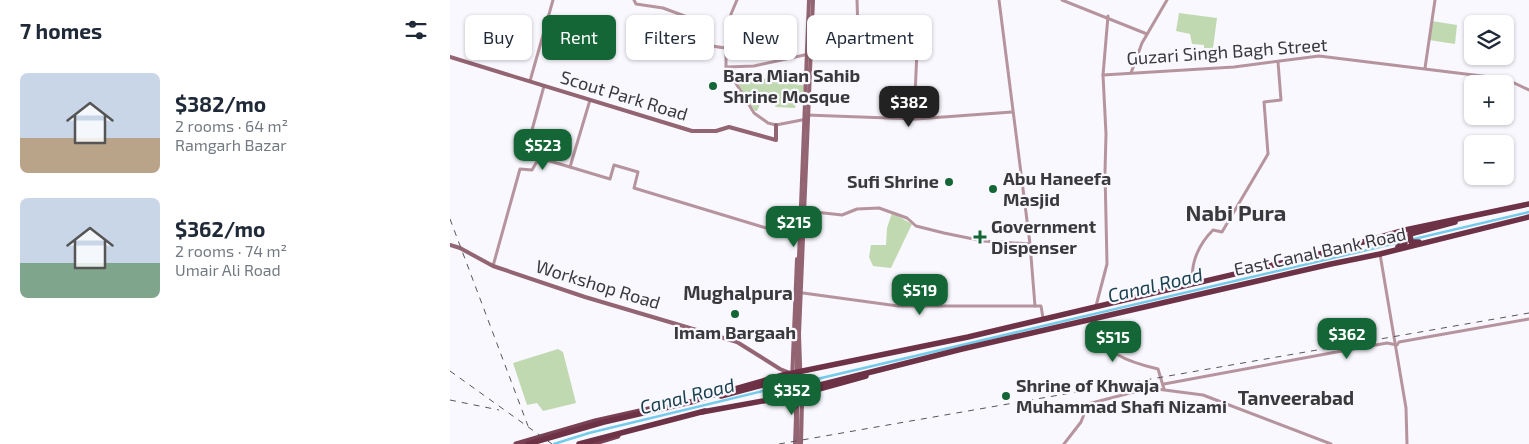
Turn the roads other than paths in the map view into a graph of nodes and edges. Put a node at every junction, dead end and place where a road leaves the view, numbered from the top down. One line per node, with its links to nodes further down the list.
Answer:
1 (553, 0): 26 (street)
2 (634, 0): 16 (street)
3 (737, 0): 11 (street)
4 (809, 0): 12 (main road)
5 (813, 0): 13 (main road)
6 (857, 0): 32 (street)
7 (999, 0): 30 (street)
8 (1062, 0): 14 (street)
9 (1167, 0): 15 (street)
10 (1435, 0): 23 (street)
11 (731, 15)
12 (809, 15)
13 (812, 15)
14 (1108, 16): 15 (street); 25 (street)
15 (1147, 34): 24 (street)
16 (724, 48)
17 (807, 54): 22 (street)
18 (450, 57): 26 (main road, Scout Park Road)
19 (727, 60): 22 (street)
20 (809, 60): 31 (main road)
21 (1278, 62): 23 (street, Guzari Singh Bagh Street); 24 (street, Guzari Singh Bagh Street); 48 (street)
22 (727, 68): 33 (street)
23 (1425, 68): 28 (street, Guzari Singh Bagh Street)
24 (1130, 73): 25 (street, Guzari Singh Bagh Street)
25 (1103, 75): 51 (street)
26 (530, 81): 27 (main road, Scout Park Road)
27 (544, 86): 29 (main road, Scout Park Road); 34 (street)
28 (1529, 90)
29 (590, 100): 33 (main road, Scout Park Road); 35 (street)
30 (1012, 112): 32 (street); 42 (street)
31 (807, 117): 32 (street); 33 (street); 37 (main road); 41 (main road)
32 (914, 119)
33 (776, 125)
34 (539, 158): 35 (street); 47 (street)
35 (570, 167): 41 (street)
36 (1529, 204): 38 (highway)
37 (806, 211): 41 (main road); 42 (street)
38 (1486, 214): 40 (highway); 44 (highway)
39 (1529, 217): 40 (highway, East Canal Bank Road)
40 (1473, 231): 45 (highway, East Canal Bank Road)
41 (803, 232): 49 (main road); 57 (main road); 68 (main road)
42 (1030, 244): 50 (street)
43 (450, 245): 47 (main road, Workshop Road)
44 (1328, 252): 46 (highway); 48 (highway)
45 (1380, 254): 46 (highway, East Canal Bank Road); 55 (street)
46 (1331, 264): 54 (highway, East Canal Bank Road)
47 (493, 266): 57 (main road, Workshop Road)
48 (1194, 283): 51 (highway)
49 (803, 292): 50 (street); 56 (main road)
50 (1035, 306): 52 (street)
51 (1096, 306): 52 (highway)
52 (1043, 319): 56 (highway)
53 (1529, 319): 55 (street)
54 (1093, 320): 58 (street); 60 (highway, East Canal Bank Road)
55 (1396, 346): 58 (street); 75 (street)
56 (801, 374): 57 (highway); 60 (main road)
57 (791, 377): 61 (main road); 65 (highway)
58 (1164, 384): 59 (street)
59 (1164, 389): 73 (street); 74 (street)
60 (803, 391): 61 (highway, East Canal Bank Road); 63 (highway)
61 (792, 393): 62 (highway); 64 (main road); 66 (highway)
62 (782, 398): 64 (highway); 66 (highway)
63 (801, 402): 68 (main road)
64 (795, 406): 68 (main road)
65 (664, 408): 69 (main road); 70 (highway)
66 (702, 412): 67 (highway)
67 (685, 416): 71 (highway); 72 (main road)
68 (799, 443)
69 (516, 444)
70 (528, 444)
71 (579, 444)
72 (592, 444)
73 (1064, 444)
74 (1331, 444)
75 (1407, 444)

